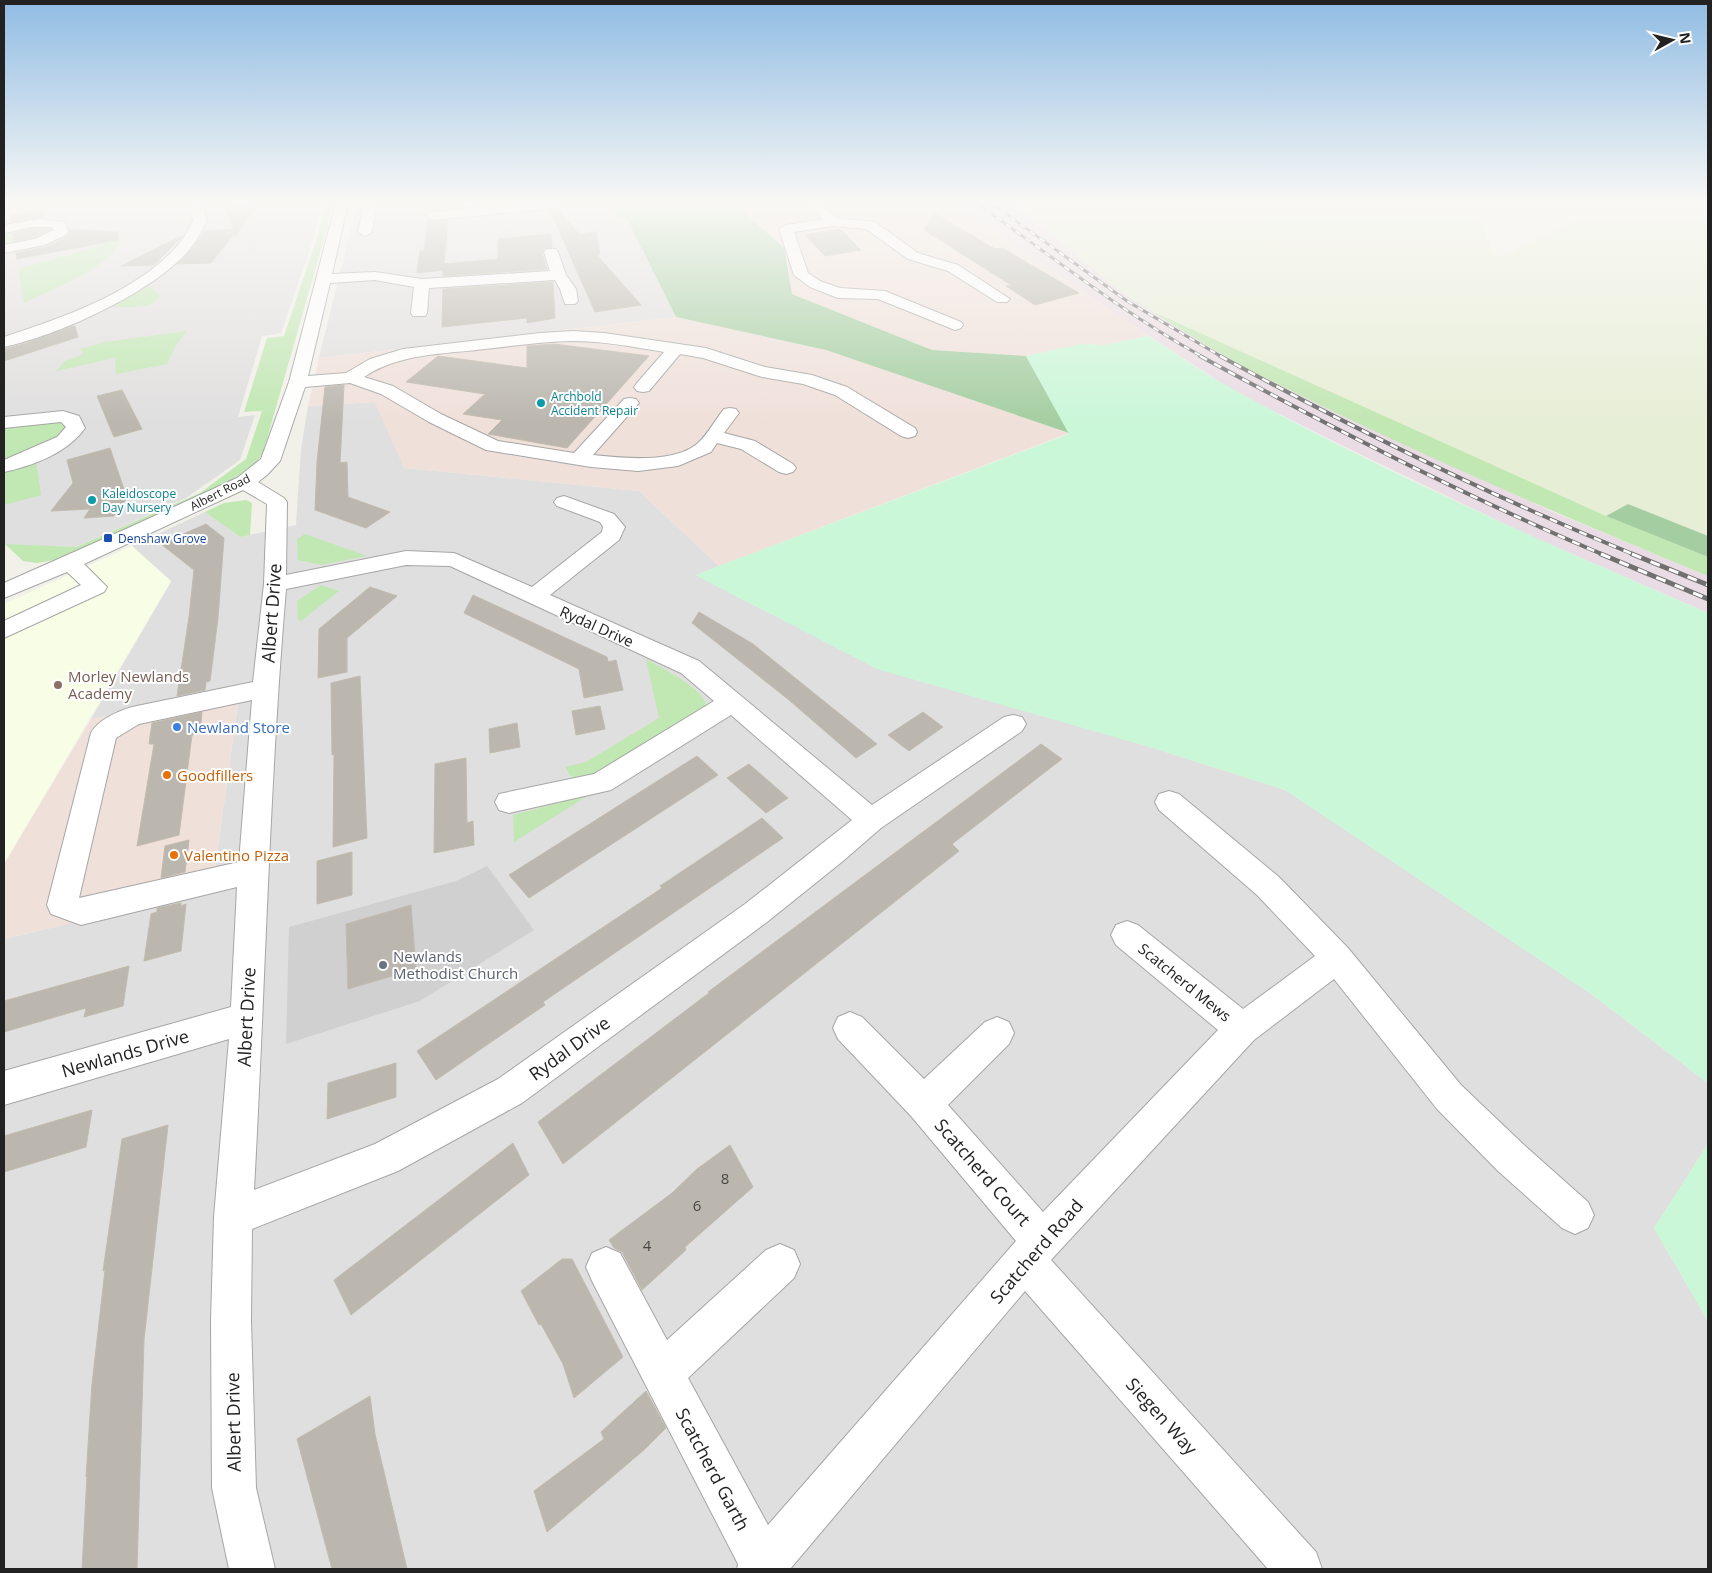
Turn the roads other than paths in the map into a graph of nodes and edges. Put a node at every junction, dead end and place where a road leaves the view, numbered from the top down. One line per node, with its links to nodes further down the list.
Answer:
1 (150, 276): 15 (street)
2 (324, 276): 9 (street, Albert Road)
3 (370, 276): 9 (street)
4 (377, 276): 10 (street)
5 (538, 276): 10 (street)
6 (560, 276): 12 (street)
7 (803, 276): 14 (street)
8 (966, 276): 11 (street)
9 (323, 280): 19 (street, Albert Road)
10 (422, 284): 13 (street)
11 (1002, 299)
12 (570, 302)
13 (419, 313)
14 (955, 326)
15 (4, 342)
16 (676, 348): 17 (street); 20 (street); 25 (street)
17 (430, 351): 18 (street); 21 (street)
18 (351, 378): 19 (street); 21 (street)
19 (298, 382): 30 (street, Albert Road)
20 (643, 387)
21 (387, 390): 27 (street)
22 (630, 403): 27 (street)
23 (730, 414): 26 (street)
24 (4, 422): 28 (street)
25 (908, 432)
26 (712, 436): 27 (street); 29 (street)
27 (579, 459)
28 (4, 466)
29 (786, 468)
30 (244, 482): 32 (street, Albert Road); 34 (street, Albert Drive)
31 (564, 502): 35 (street)
32 (69, 562): 33 (street, Albert Road); 36 (street)
33 (8, 581)
34 (275, 584): 35 (street, Rydal Drive); 37 (street, Albert Drive)
35 (533, 597): 38 (street, Rydal Drive)
36 (4, 630)
37 (265, 688): 43 (street, Albert Drive); 43 (street)
38 (733, 702): 40 (street); 42 (street, Rydal Drive)
39 (1013, 724): 42 (street, Rydal Drive)
40 (509, 802)
41 (1170, 802): 45 (street)
42 (872, 820): 53 (street, Rydal Drive)
43 (253, 871): 46 (street, Albert Drive)
44 (1128, 935): 48 (street, Scatcherd Mews)
45 (1337, 958): 48 (street, Scatcherd Road); 52 (street)
46 (247, 1018): 50 (street, Newlands Drive); 53 (street, Albert Drive)
47 (850, 1028): 51 (street, Scatcherd Court)
48 (1242, 1029): 54 (street, Scatcherd Road)
49 (997, 1033): 51 (street)
50 (4, 1088)
51 (924, 1104): 54 (street, Scatcherd Court)
52 (1575, 1215)
53 (233, 1217): 59 (street, Albert Drive)
54 (1034, 1251): 58 (street, Scatcherd Road); 60 (street, Siegen Way)
55 (780, 1264): 57 (street)
56 (606, 1266): 57 (street, Scatcherd Garth)
57 (662, 1373): 58 (street, Scatcherd Garth)
58 (762, 1567)
59 (252, 1569)
60 (1299, 1569)

